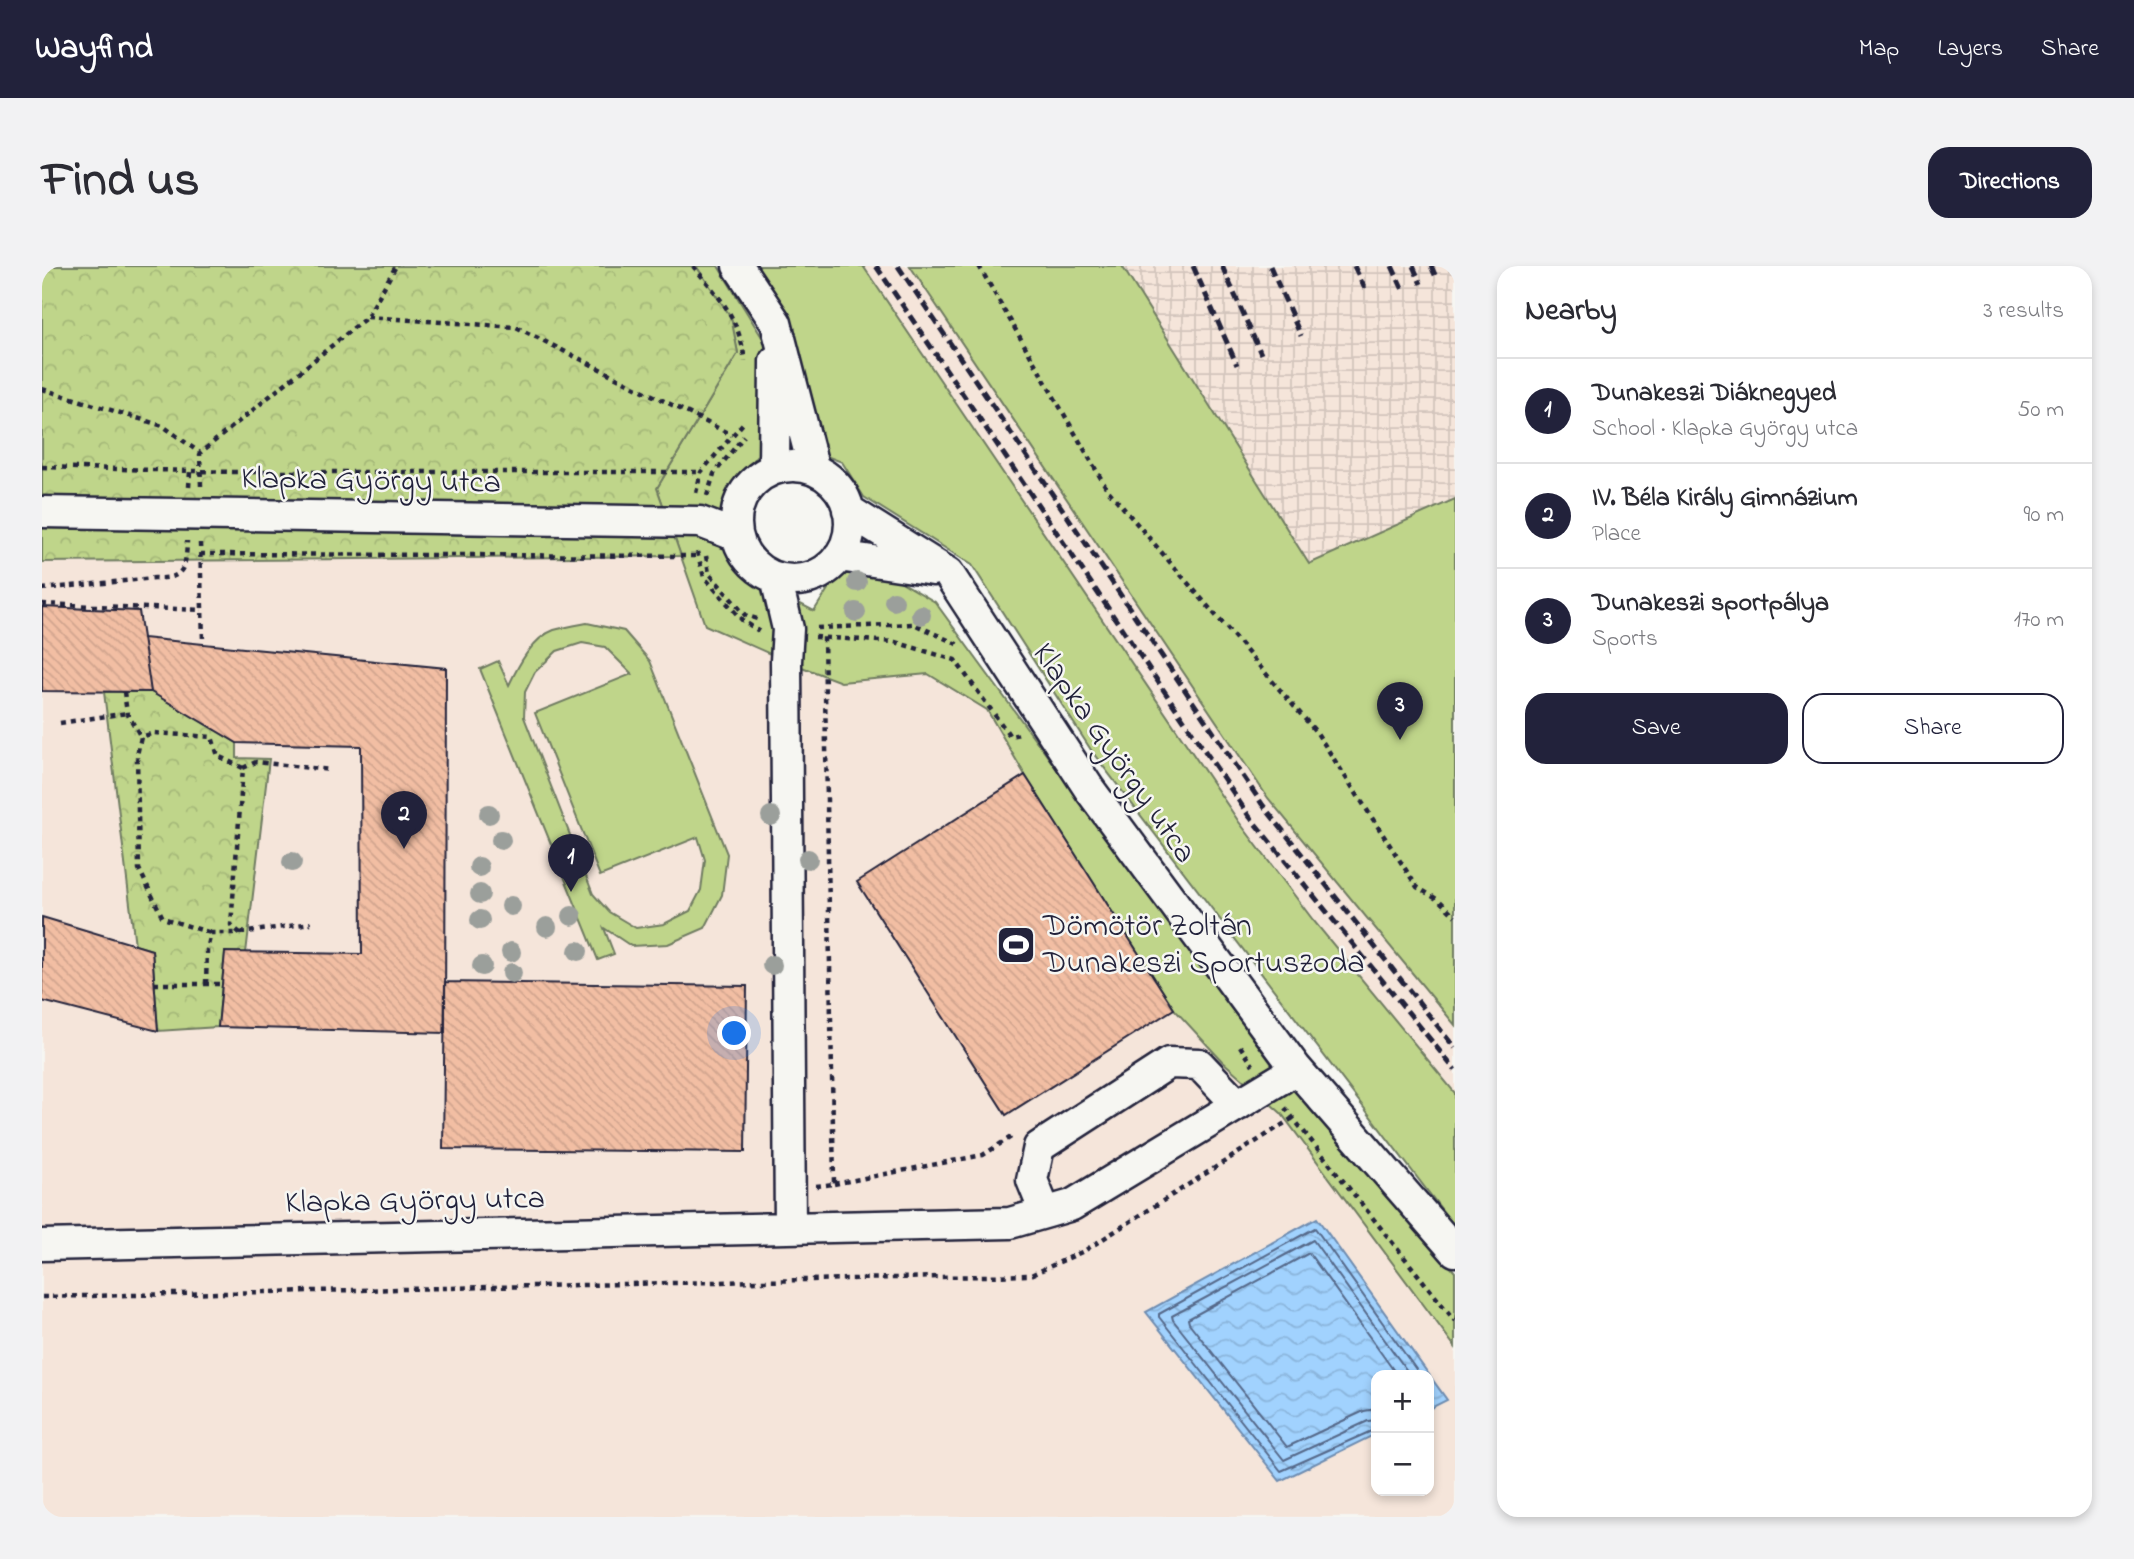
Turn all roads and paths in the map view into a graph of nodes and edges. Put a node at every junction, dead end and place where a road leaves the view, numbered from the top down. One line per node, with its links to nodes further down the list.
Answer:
1 (396, 266): 5 (path)
2 (693, 266): 9 (path)
3 (738, 266): 6 (street)
4 (979, 266): 50 (path)
5 (367, 317): 12 (path); 14 (path)
6 (775, 323): 16 (street); 17 (street)
7 (750, 350): 8 (path)
8 (752, 363)
9 (745, 366)
10 (42, 389): 14 (path)
11 (752, 417): 12 (path)
12 (732, 435): 20 (path)
13 (745, 435): 25 (path)
14 (200, 453): 19 (path)
15 (42, 467): 18 (path)
16 (774, 469): 17 (street); 21 (street)
17 (814, 470): 22 (street)
18 (190, 471): 19 (path); 24 (path)
19 (201, 471): 20 (path); 24 (path)
20 (701, 472): 25 (path)
21 (739, 503): 25 (street, Klapka György utca); 26 (street)
22 (848, 510): 30 (street); 31 (street, Klapka György utca)
23 (42, 512): 24 (street, Klapka György utca)
24 (195, 514): 25 (street, Klapka György utca); 27 (path); 33 (path)
25 (694, 523): 26 (street, Klapka György utca); 28 (path); 29 (path)
26 (737, 537): 32 (street)
27 (200, 554): 28 (path); 35 (path)
28 (698, 556): 29 (path); 36 (path)
29 (706, 556): 36 (path)
30 (839, 556): 31 (street); 32 (street)
31 (947, 573): 58 (street, Klapka György utca)
32 (776, 578): 36 (street)
33 (42, 589)
34 (42, 604): 35 (path)
35 (202, 610): 38 (path)
36 (788, 632): 37 (path); 39 (path); 64 (street)
37 (824, 637): 45 (path); 63 (path)
38 (203, 640)
39 (965, 648)
40 (124, 692): 41 (path)
41 (127, 713): 42 (path); 46 (path)
42 (60, 723)
43 (1012, 723): 45 (path)
44 (1027, 733): 45 (path)
45 (1019, 734): 47 (path)
46 (141, 737): 48 (path); 52 (path)
47 (1027, 746)
48 (243, 768): 49 (path); 53 (path)
49 (330, 769)
50 (1455, 916)
51 (311, 923): 53 (path)
52 (211, 933): 53 (path); 55 (path)
53 (240, 933)
54 (155, 984): 55 (path)
55 (206, 984): 56 (path)
56 (222, 984)
57 (1236, 1041): 59 (path)
58 (1295, 1067): 59 (street, Klapka György utca); 68 (street, Klapka György utca)
59 (1268, 1086): 60 (street, Klapka György utca); 61 (path)
60 (1237, 1105): 65 (street, Klapka György utca); 65 (street)
61 (1293, 1118): 69 (path); 70 (path)
62 (1017, 1133): 63 (path)
63 (834, 1184): 64 (path)
64 (790, 1188): 66 (street)
65 (1045, 1212): 66 (street, Klapka György utca)
66 (790, 1228): 67 (street, Klapka György utca)
67 (42, 1245)
68 (1455, 1251)
69 (42, 1297)
70 (1455, 1321)

